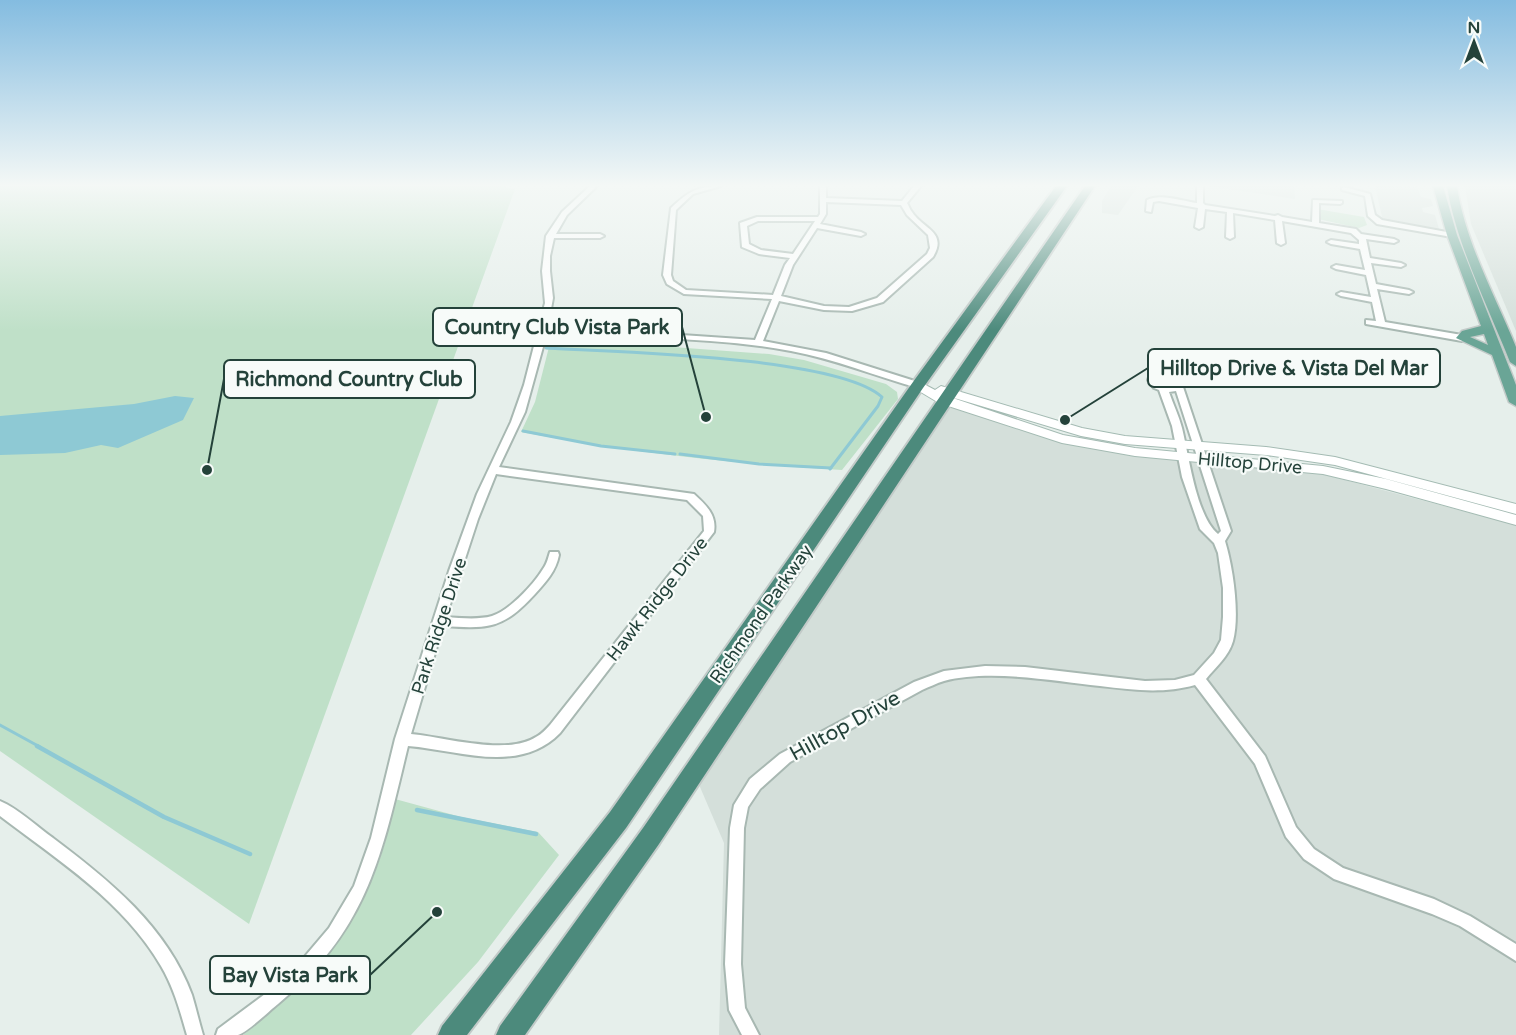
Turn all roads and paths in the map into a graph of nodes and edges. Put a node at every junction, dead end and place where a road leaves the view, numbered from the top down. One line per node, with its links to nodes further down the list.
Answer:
1 (671, 234): 27 (street)
2 (744, 234): 19 (street)
3 (810, 234): 19 (street)
4 (932, 234): 27 (street)
5 (1027, 234): 37 (highway, Richmond Parkway)
6 (1057, 234): 40 (highway, Richmond Parkway)
7 (1281, 234): 17 (street)
8 (1357, 234): 14 (street)
9 (1448, 234): 11 (street)
10 (1465, 234): 36 (main road)
11 (1452, 235): 31 (main road)
12 (549, 236): 13 (street); 32 (street, Park Ridge Drive)
13 (600, 236)
14 (1360, 236): 15 (street); 18 (street)
15 (1394, 241)
16 (1331, 242): 18 (street)
17 (1281, 243)
18 (1364, 248): 20 (street)
19 (794, 256): 27 (street)
20 (1367, 260): 21 (street); 23 (street)
21 (1401, 265)
22 (1336, 267): 23 (street)
23 (1370, 273): 24 (street)
24 (1372, 286): 25 (street); 28 (street)
25 (1409, 292)
26 (1341, 294): 28 (street)
27 (774, 297): 34 (street)
28 (1376, 300): 30 (street)
29 (1369, 322): 30 (street)
30 (1382, 324): 33 (street)
31 (1488, 326): 33 (main road); 35 (main road)
32 (542, 333): 34 (street, Hilltop Drive); 44 (street, Park Ridge Drive)
33 (1462, 338): 35 (main road)
34 (758, 344): 37 (street, Hilltop Drive)
35 (1498, 354): 41 (main road)
36 (1516, 362)
37 (918, 385): 40 (main road, Hilltop Drive); 54 (highway, Richmond Parkway)
38 (1179, 387): 39 (street); 39 (street); 43 (street)
39 (1163, 388): 42 (street)
40 (946, 396): 42 (main road, Hilltop Drive); 59 (highway, Richmond Parkway)
41 (1516, 402)
42 (1182, 450): 43 (main road, Hilltop Drive); 47 (street)
43 (1201, 452): 45 (main road, Hilltop Drive); 46 (main road, Hilltop Drive); 47 (street)
44 (493, 470): 49 (street, Park Ridge Drive); 51 (street, Hawk Ridge Drive)
45 (1516, 509)
46 (1516, 520)
47 (1219, 541): 50 (street)
48 (554, 555): 49 (street)
49 (440, 621): 51 (street, Park Ridge Drive)
50 (1198, 679): 53 (street); 60 (street, Hilltop Drive)
51 (402, 739): 56 (street, Park Ridge Drive)
52 (0, 808): 55 (street)
53 (1516, 953)
54 (472, 1009): 57 (highway); 58 (highway, Richmond Parkway)
55 (195, 1035)
56 (224, 1035)
57 (443, 1035)
58 (452, 1035)
59 (509, 1035)
60 (751, 1035)

